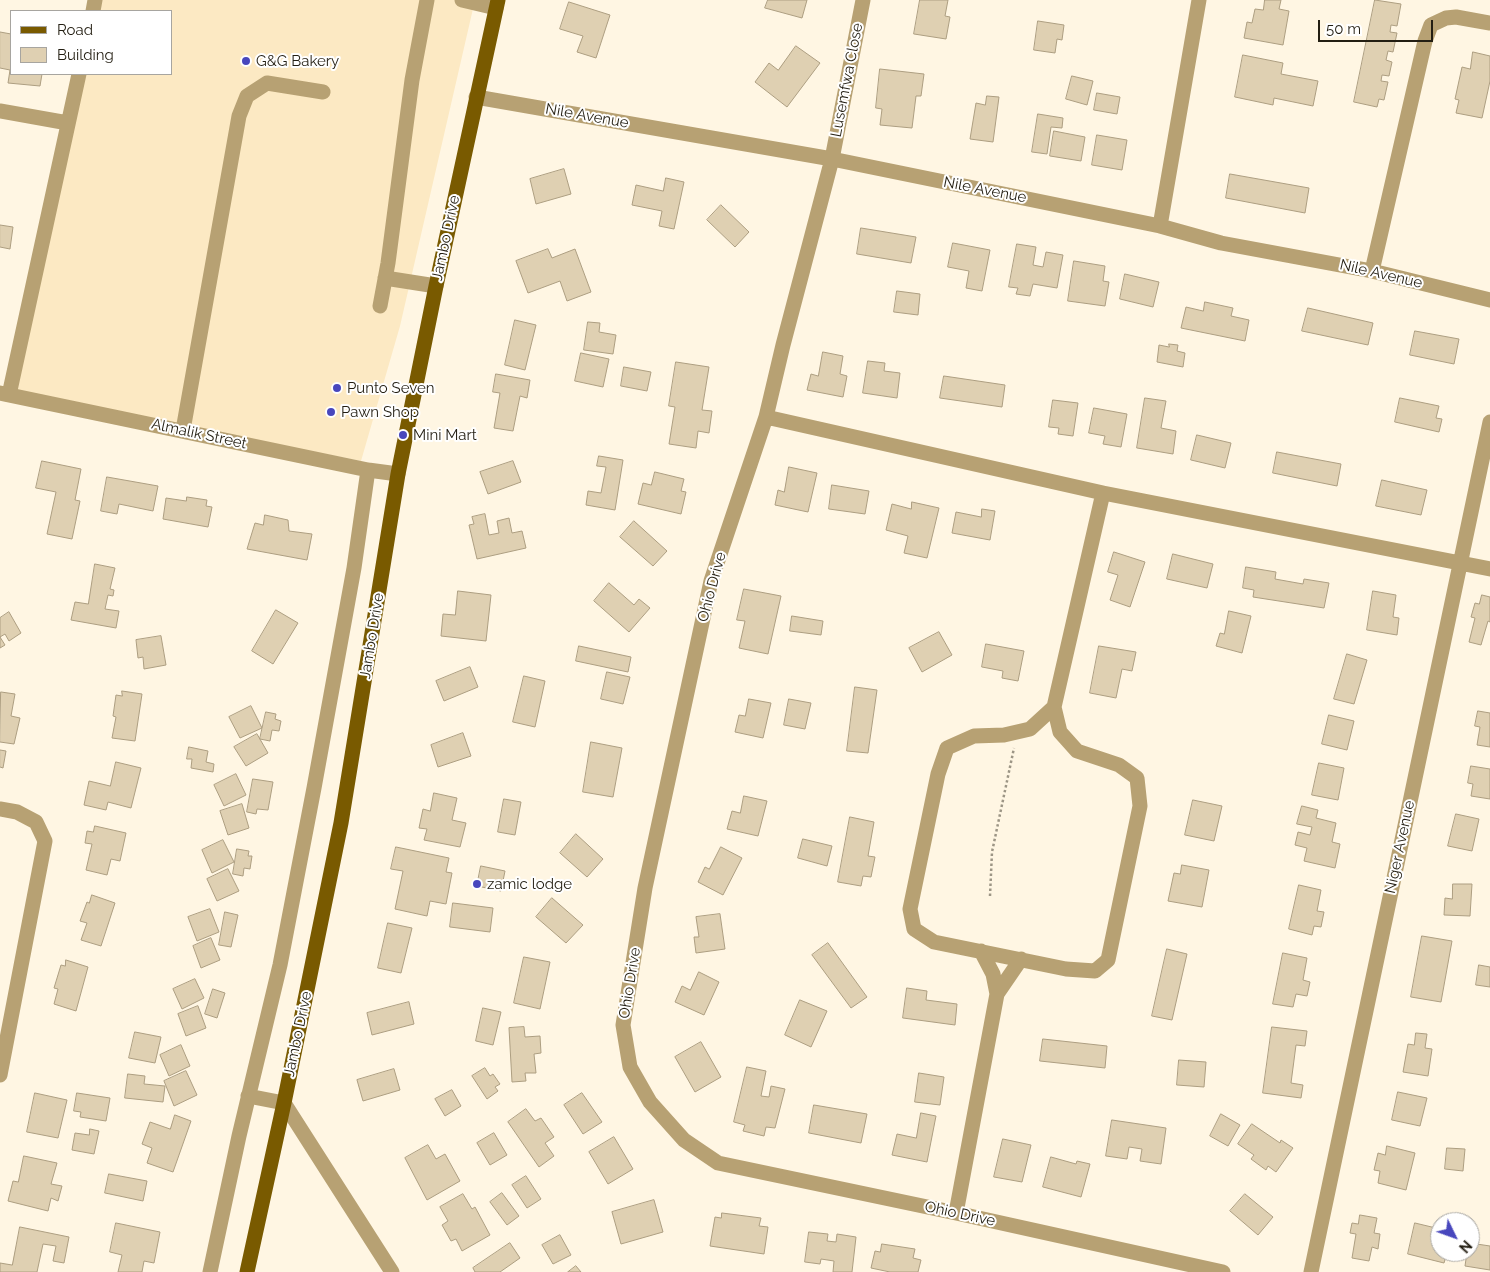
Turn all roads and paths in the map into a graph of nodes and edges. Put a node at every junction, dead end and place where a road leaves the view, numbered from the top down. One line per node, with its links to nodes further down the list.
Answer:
1 (427, 0): 15 (street)
2 (462, 0): 5 (street)
3 (863, 0): 12 (street, Lusemfwa Close)
4 (1199, 0): 13 (street)
5 (497, 4): 9 (main road, Jambo Drive)
6 (1490, 23): 14 (street)
7 (79, 75): 11 (street)
8 (323, 92): 22 (street)
9 (476, 97): 12 (street, Nile Avenue); 16 (main road, Jambo Drive)
10 (0, 111): 11 (street)
11 (68, 123): 19 (street)
12 (832, 159): 13 (street, Nile Avenue); 20 (street, Lusemfwa Close)
13 (1160, 226): 14 (street, Nile Avenue)
14 (1372, 271): 17 (street, Nile Avenue)
15 (385, 278): 16 (street); 18 (street)
16 (436, 286): 24 (main road, Jambo Drive)
17 (1490, 300)
18 (380, 306)
19 (5, 394): 22 (street, Almalik Street)
20 (766, 417): 25 (street); 38 (street, Ohio Drive)
21 (1490, 422): 26 (street, Niger Avenue)
22 (183, 430): 23 (street, Almalik Street)
23 (368, 470): 24 (street, Almalik Street); 36 (street, Jambo Drive)
24 (398, 474): 37 (main road, Jambo Drive)
25 (1104, 493): 26 (street); 28 (street)
26 (1460, 562): 27 (street); 43 (street, Niger Avenue)
27 (1490, 569)
28 (1054, 707): 29 (street); 33 (street)
29 (1017, 732): 31 (path); 32 (street)
30 (0, 808): 35 (street)
31 (990, 896)
32 (982, 951): 33 (street); 34 (street)
33 (1021, 959): 34 (street)
34 (997, 994): 38 (street)
35 (0, 1075)
36 (248, 1096): 37 (street); 39 (street, Jambo Drive)
37 (284, 1103): 40 (main road, Jambo Drive); 41 (street)
38 (956, 1213): 42 (street, Ohio Drive)
39 (210, 1272)
40 (247, 1272)
41 (392, 1272)
42 (1223, 1272)
43 (1311, 1272)

